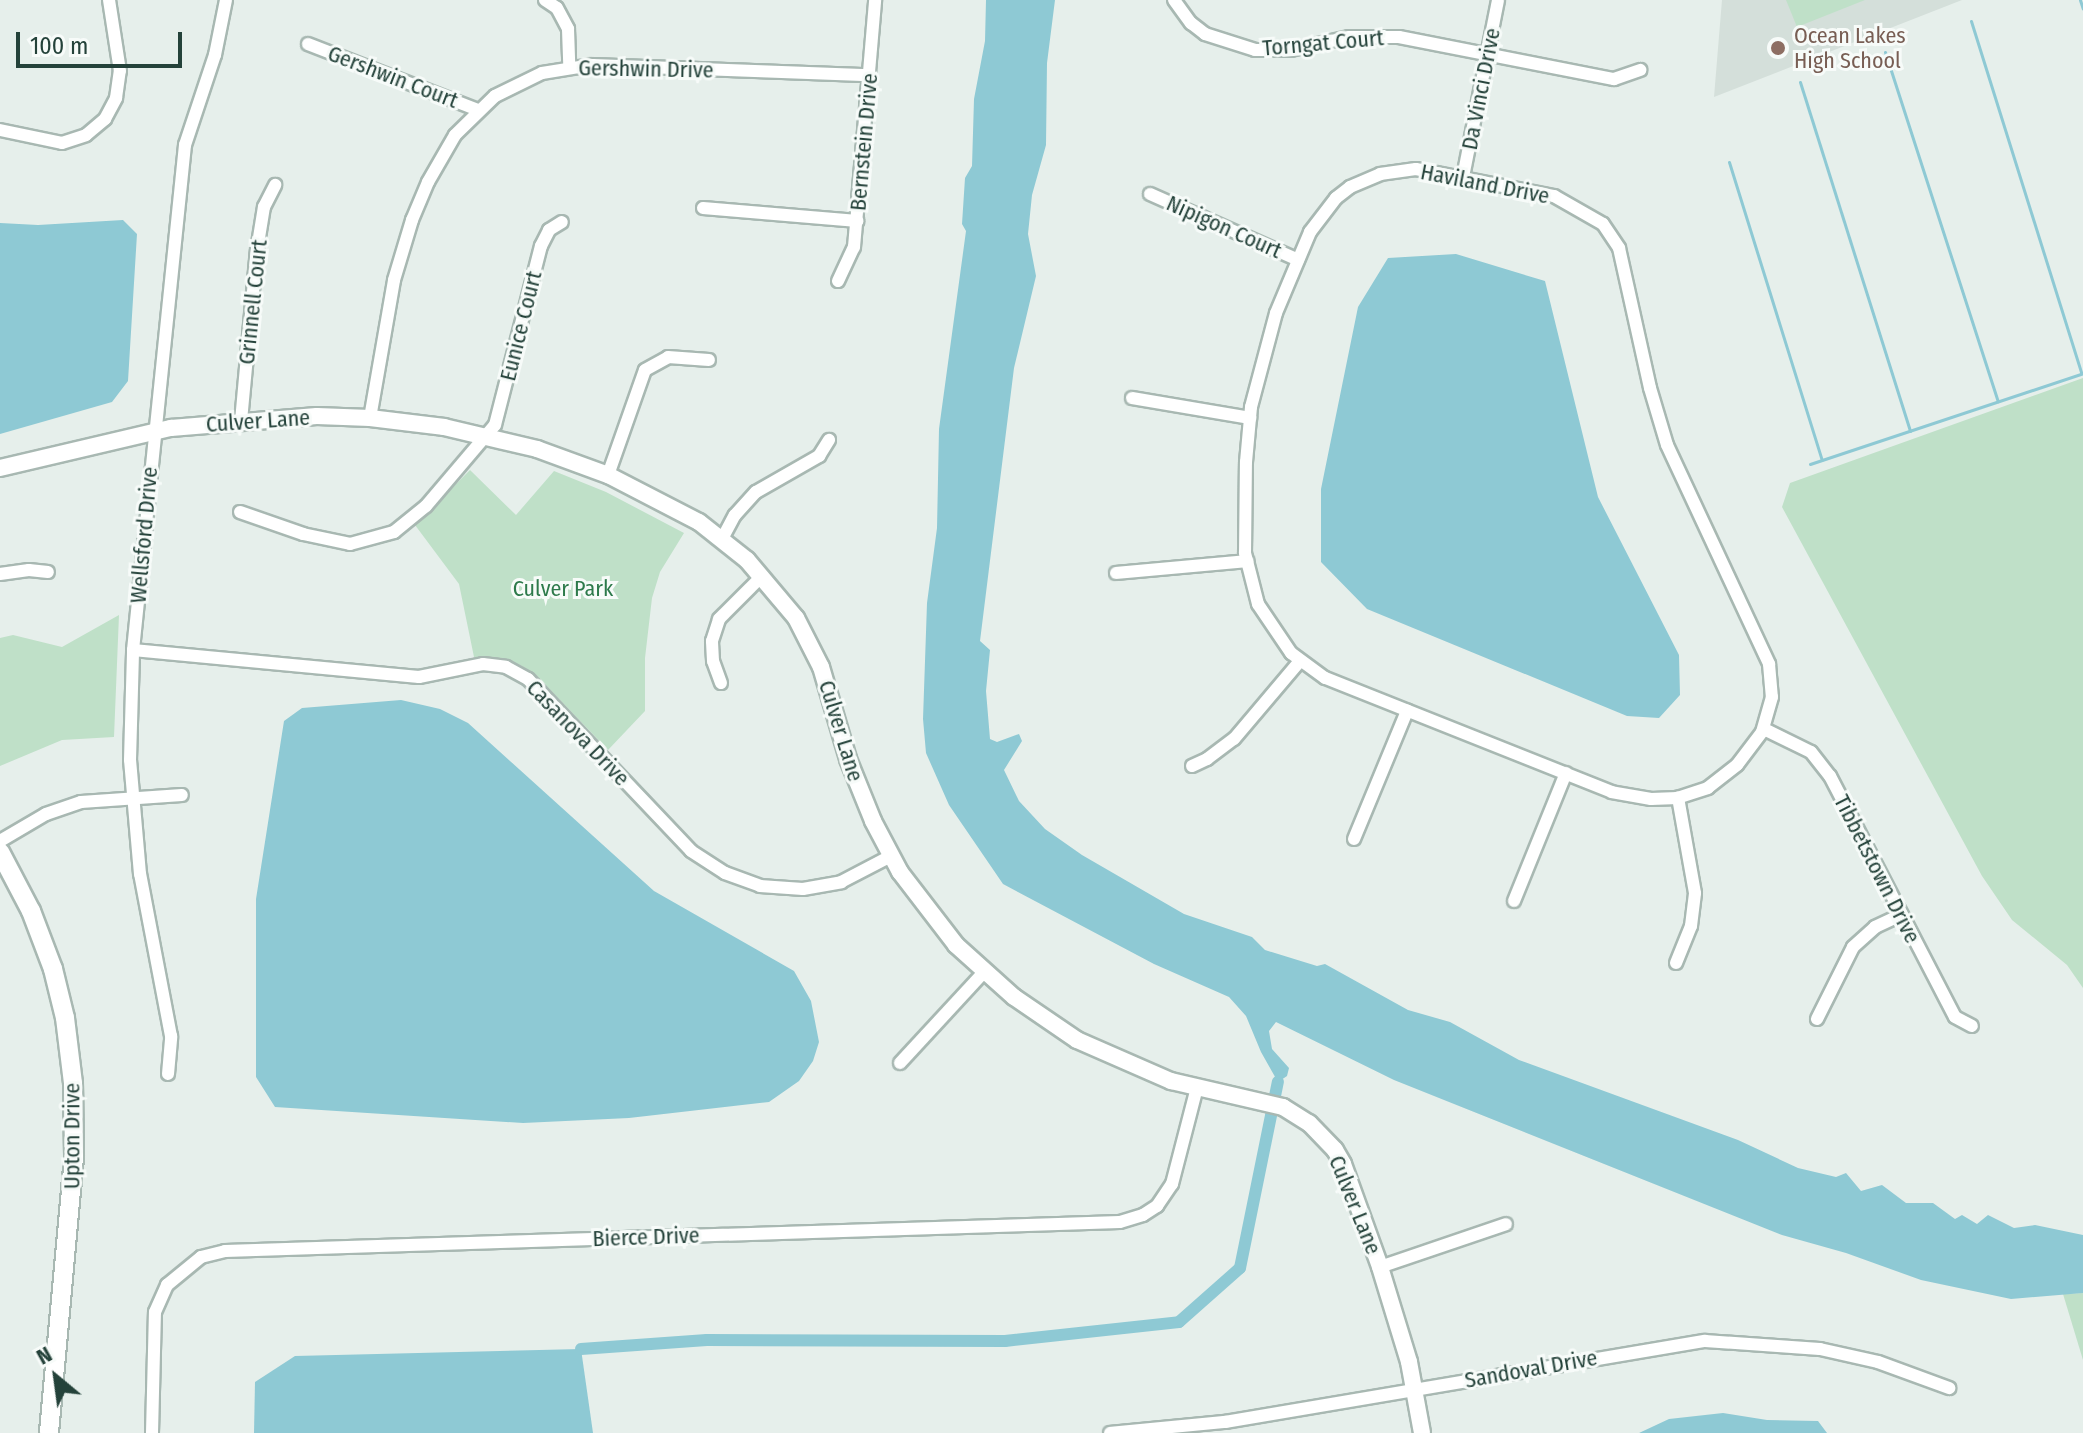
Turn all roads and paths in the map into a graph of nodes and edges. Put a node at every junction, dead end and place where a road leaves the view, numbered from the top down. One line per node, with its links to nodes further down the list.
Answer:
1 (109, 0): 13 (street)
2 (226, 0): 27 (street, Wellsford Drive)
3 (545, 0): 9 (street)
4 (875, 0): 11 (street, Bernstein Drive)
5 (1174, 0): 8 (street, Torngat Court)
6 (1498, 0): 8 (street, Da Vinci Drive)
7 (308, 44): 12 (street, Gershwin Court)
8 (1489, 54): 10 (street, Torngat Court); 14 (street, Da Vinci Drive)
9 (569, 67): 11 (street, Gershwin Drive); 12 (street, Gershwin Drive)
10 (1640, 70)
11 (870, 75): 18 (street, Bernstein Drive)
12 (478, 110): 24 (street, Gershwin Drive)
13 (0, 130)
14 (1463, 177): 20 (street, Haviland Drive); 43 (street, Haviland Drive)
15 (275, 185): 26 (street, Grinnell Court)
16 (1150, 194): 20 (street, Nipigon Court)
17 (703, 208): 18 (street)
18 (857, 221): 21 (street, Bernstein Drive)
19 (562, 222): 28 (street, Eunice Court)
20 (1298, 260): 25 (street, Haviland Drive)
21 (838, 281)
22 (709, 360): 31 (street)
23 (1132, 398): 25 (street)
24 (370, 418): 26 (street, Culver Lane); 28 (street, Culver Lane)
25 (1250, 418): 34 (street, Haviland Drive)
26 (241, 421): 27 (street, Culver Lane)
27 (153, 431): 30 (street, Culver Lane); 39 (street, Wellsford Drive)
28 (488, 435): 31 (street, Culver Lane); 32 (street, Eunice Court)
29 (829, 440): 33 (street)
30 (0, 468)
31 (608, 475): 33 (street, Culver Lane)
32 (240, 512)
33 (722, 539): 38 (street, Culver Lane)
34 (1247, 561): 36 (street); 40 (street, Haviland Drive)
35 (48, 572): 37 (street)
36 (1116, 573)
37 (0, 574)
38 (762, 576): 41 (street); 52 (street, Culver Lane)
39 (133, 650): 47 (street, Wellsford Drive); 52 (street, Casanova Drive)
40 (1300, 661): 42 (street, Haviland Drive); 44 (street)
41 (721, 683)
42 (1407, 711): 45 (street, Haviland Drive); 49 (street)
43 (1764, 729): 48 (street, Haviland Drive); 54 (street, Tibbetstown Drive)
44 (1192, 766)
45 (1566, 773): 48 (street, Haviland Drive); 53 (street)
46 (182, 795): 47 (street)
47 (134, 798): 50 (street); 60 (street, Wellsford Drive)
48 (1678, 798): 55 (street)
49 (1354, 839)
50 (0, 841)
51 (0, 852): 66 (main road, Upton Drive)
52 (891, 856): 56 (street, Culver Lane)
53 (1514, 901)
54 (1901, 915): 57 (street); 58 (street, Tibbetstown Drive)
55 (1676, 963)
56 (984, 972): 59 (street); 61 (street, Culver Lane)
57 (1817, 1019)
58 (1972, 1026)
59 (900, 1063)
60 (168, 1074)
61 (1197, 1087): 63 (street, Culver Lane); 67 (street, Bierce Drive)
62 (1506, 1224): 63 (street)
63 (1380, 1267): 65 (street, Culver Lane)
64 (1949, 1388): 65 (street, Sandoval Drive)
65 (1414, 1389): 68 (street, Sandoval Drive); 69 (street, Culver Lane)
66 (49, 1433)
67 (152, 1433)
68 (1110, 1433)
69 (1422, 1433)

